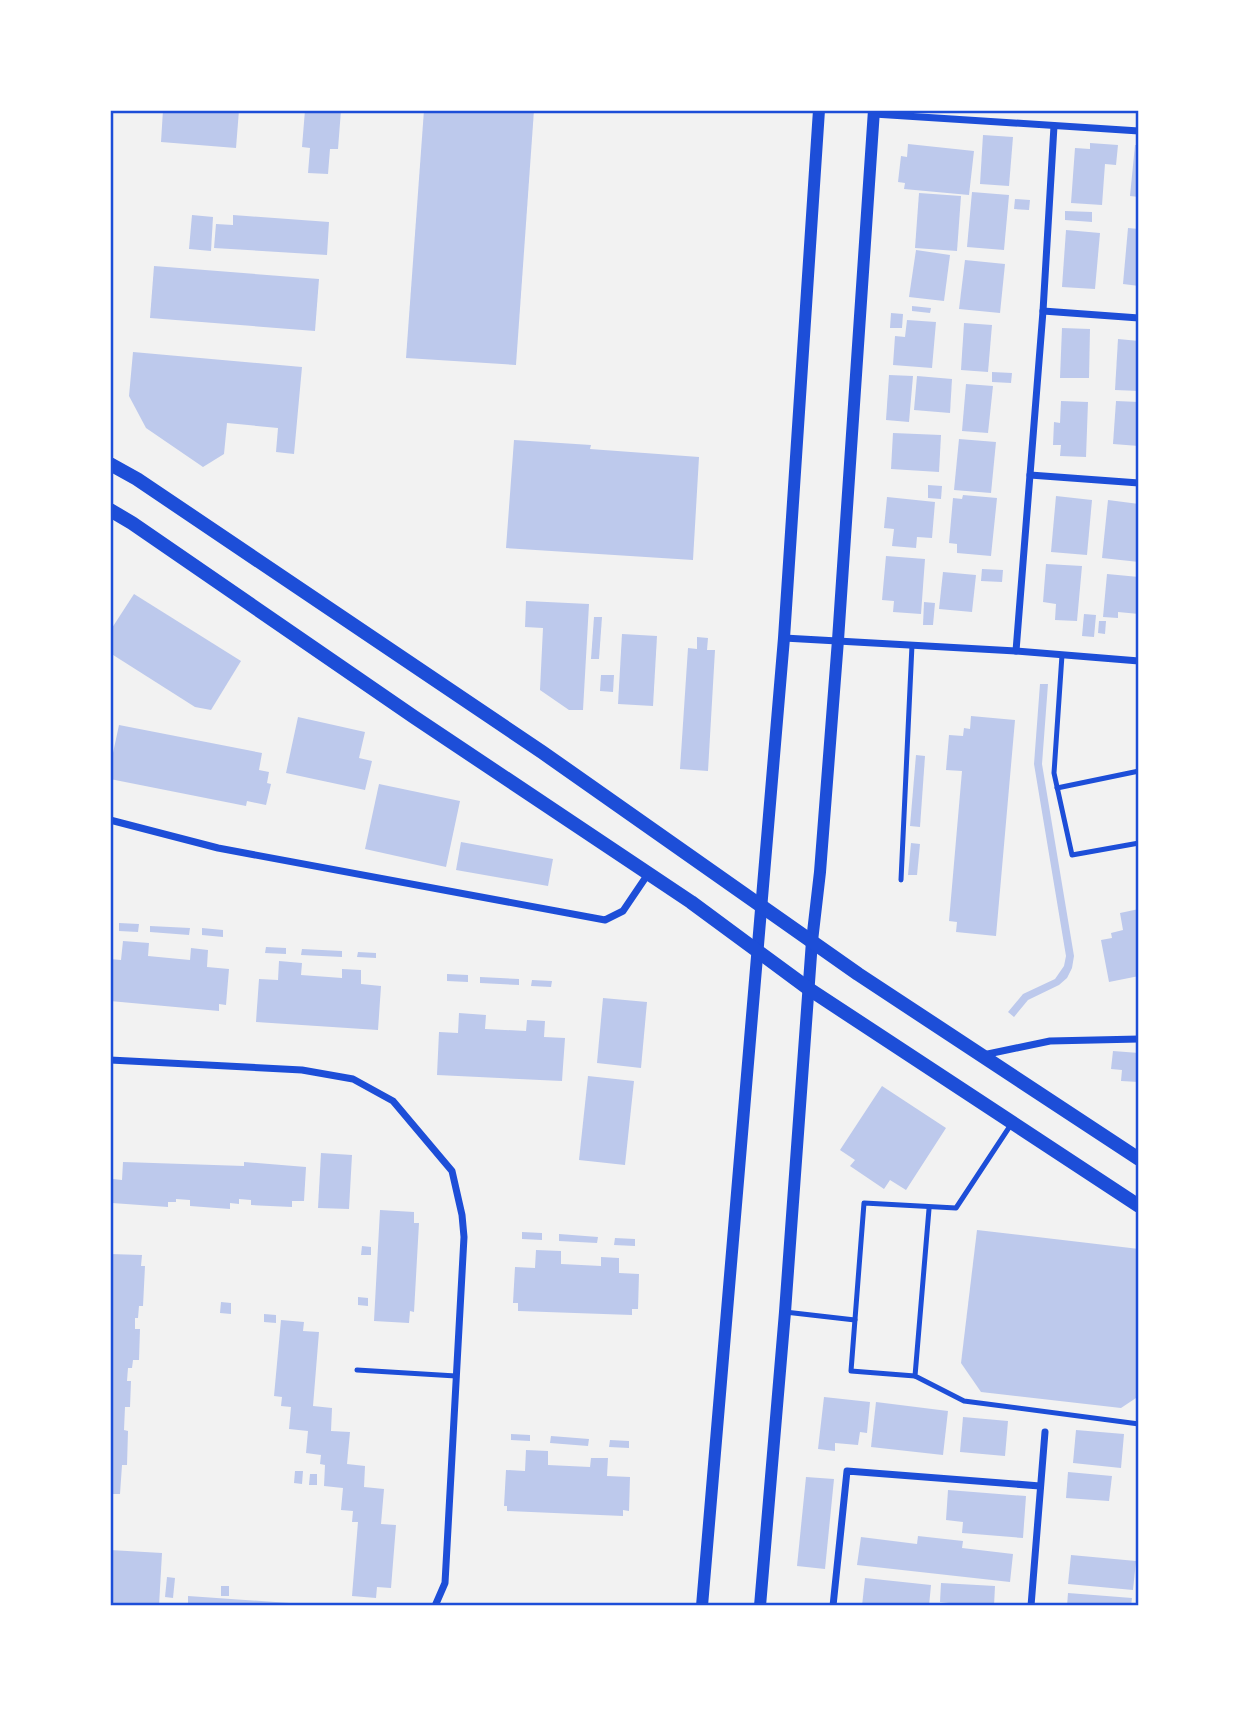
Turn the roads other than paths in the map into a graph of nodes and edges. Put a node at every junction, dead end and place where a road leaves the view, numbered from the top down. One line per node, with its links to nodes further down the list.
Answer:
1 (819, 110): 11 (street)
2 (874, 112): 3 (street); 12 (street)
3 (1054, 126): 4 (street); 5 (street)
4 (1139, 131)
5 (1043, 311): 6 (street); 8 (street)
6 (1139, 318)
7 (110, 464): 23 (main road)
8 (1031, 475): 9 (street); 14 (street)
9 (1139, 483)
10 (110, 510): 21 (main road)
11 (784, 638): 12 (street); 23 (street)
12 (838, 640): 13 (street); 24 (street)
13 (912, 645): 14 (street); 22 (lane)
14 (1016, 651): 15 (street)
15 (1062, 655): 16 (street); 18 (lane)
16 (1139, 661)
17 (1139, 771): 18 (lane)
18 (1057, 788): 20 (lane)
19 (110, 820): 21 (street)
20 (1139, 843)
21 (648, 874): 25 (main road)
22 (901, 880)
23 (762, 908): 24 (main road); 25 (street)
24 (811, 941): 26 (street); 28 (main road)
25 (758, 954): 26 (main road); 43 (street)
26 (808, 989): 30 (main road); 34 (street)
27 (1139, 1038): 28 (street)
28 (983, 1055): 31 (main road)
29 (110, 1060): 37 (street)
30 (1012, 1122): 32 (main road); 33 (lane)
31 (1139, 1159)
32 (1139, 1206)
33 (929, 1209): 35 (lane); 38 (lane)
34 (785, 1312): 35 (lane); 44 (street)
35 (855, 1320): 38 (lane)
36 (357, 1370): 37 (lane)
37 (456, 1376): 42 (street)
38 (915, 1376): 39 (lane)
39 (1139, 1424)
40 (1045, 1432): 41 (street)
41 (1040, 1486): 45 (street); 46 (street)
42 (435, 1606)
43 (702, 1606)
44 (760, 1606)
45 (833, 1606)
46 (1031, 1606)

